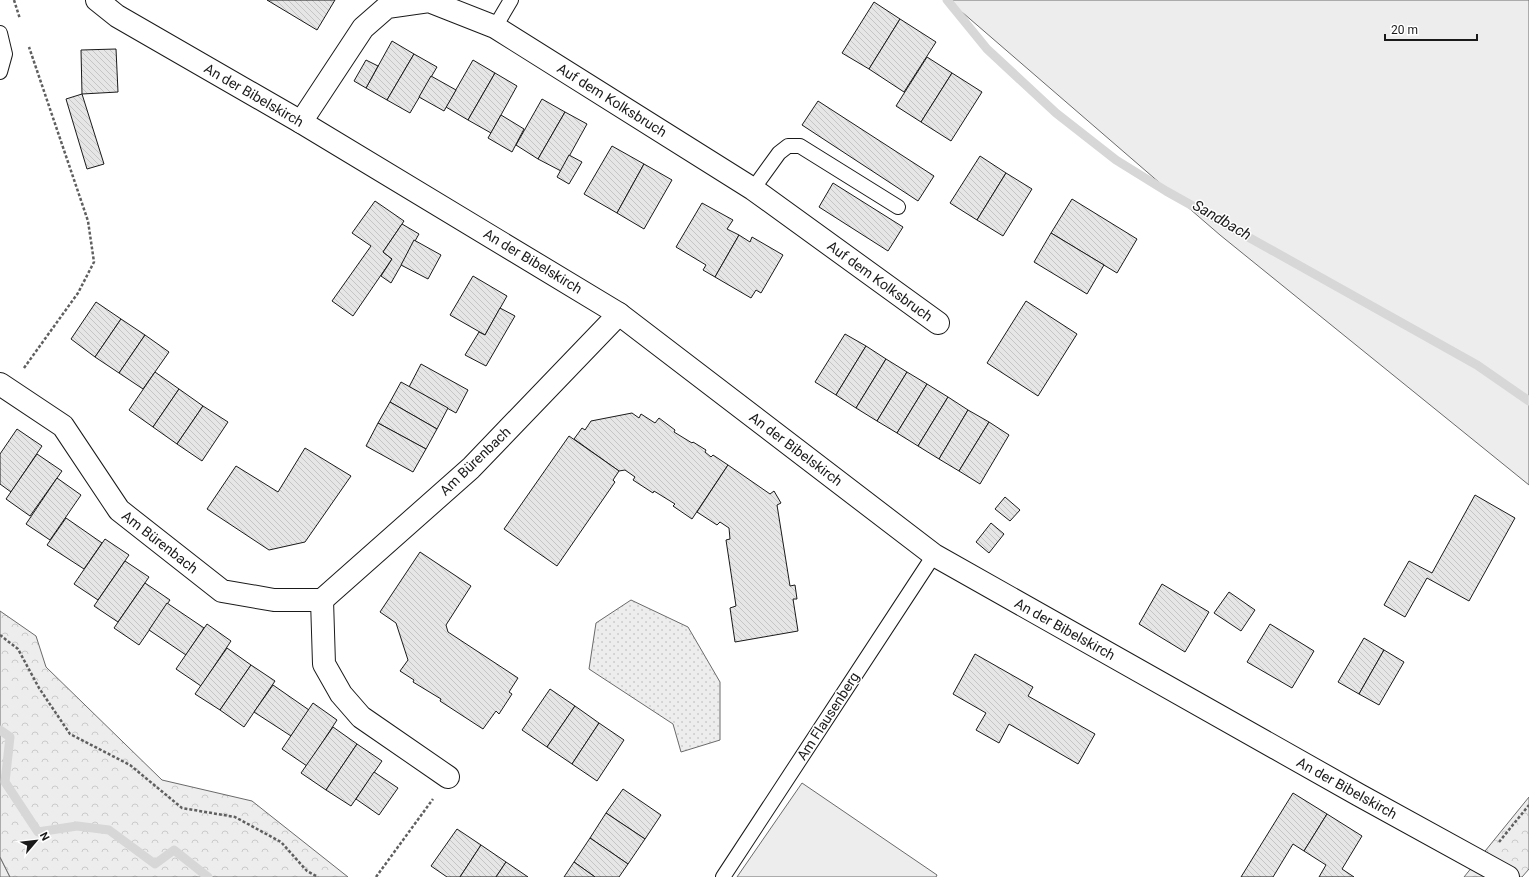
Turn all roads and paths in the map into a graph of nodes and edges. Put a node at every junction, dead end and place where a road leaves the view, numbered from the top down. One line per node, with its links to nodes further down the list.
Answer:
1 (97, 0): 7 (street, An der Bibelskirch)
2 (511, 0): 3 (lane)
3 (495, 26): 7 (street, Auf dem Kolksbruch); 8 (street, Auf dem Kolksbruch)
4 (0, 33): 6 (lane)
5 (27, 41): 12 (path)
6 (0, 72)
7 (301, 122): 10 (street, An der Bibelskirch)
8 (753, 189): 9 (lane); 11 (street, Auf dem Kolksbruch)
9 (898, 207)
10 (619, 314): 13 (street, An der Bibelskirch); 14 (street, Am Bürenbach)
11 (938, 323)
12 (4, 387): 14 (street, Am Bürenbach)
13 (934, 555): 18 (street, An der Bibelskirch); 21 (lane, Am Flausenberg)
14 (322, 600): 16 (street)
15 (0, 635): 19 (path)
16 (448, 778): 20 (path)
17 (1529, 805): 18 (path)
18 (1482, 862): 22 (street, An der Bibelskirch)
19 (318, 877)
20 (376, 877)
21 (723, 877)
22 (1508, 877)

